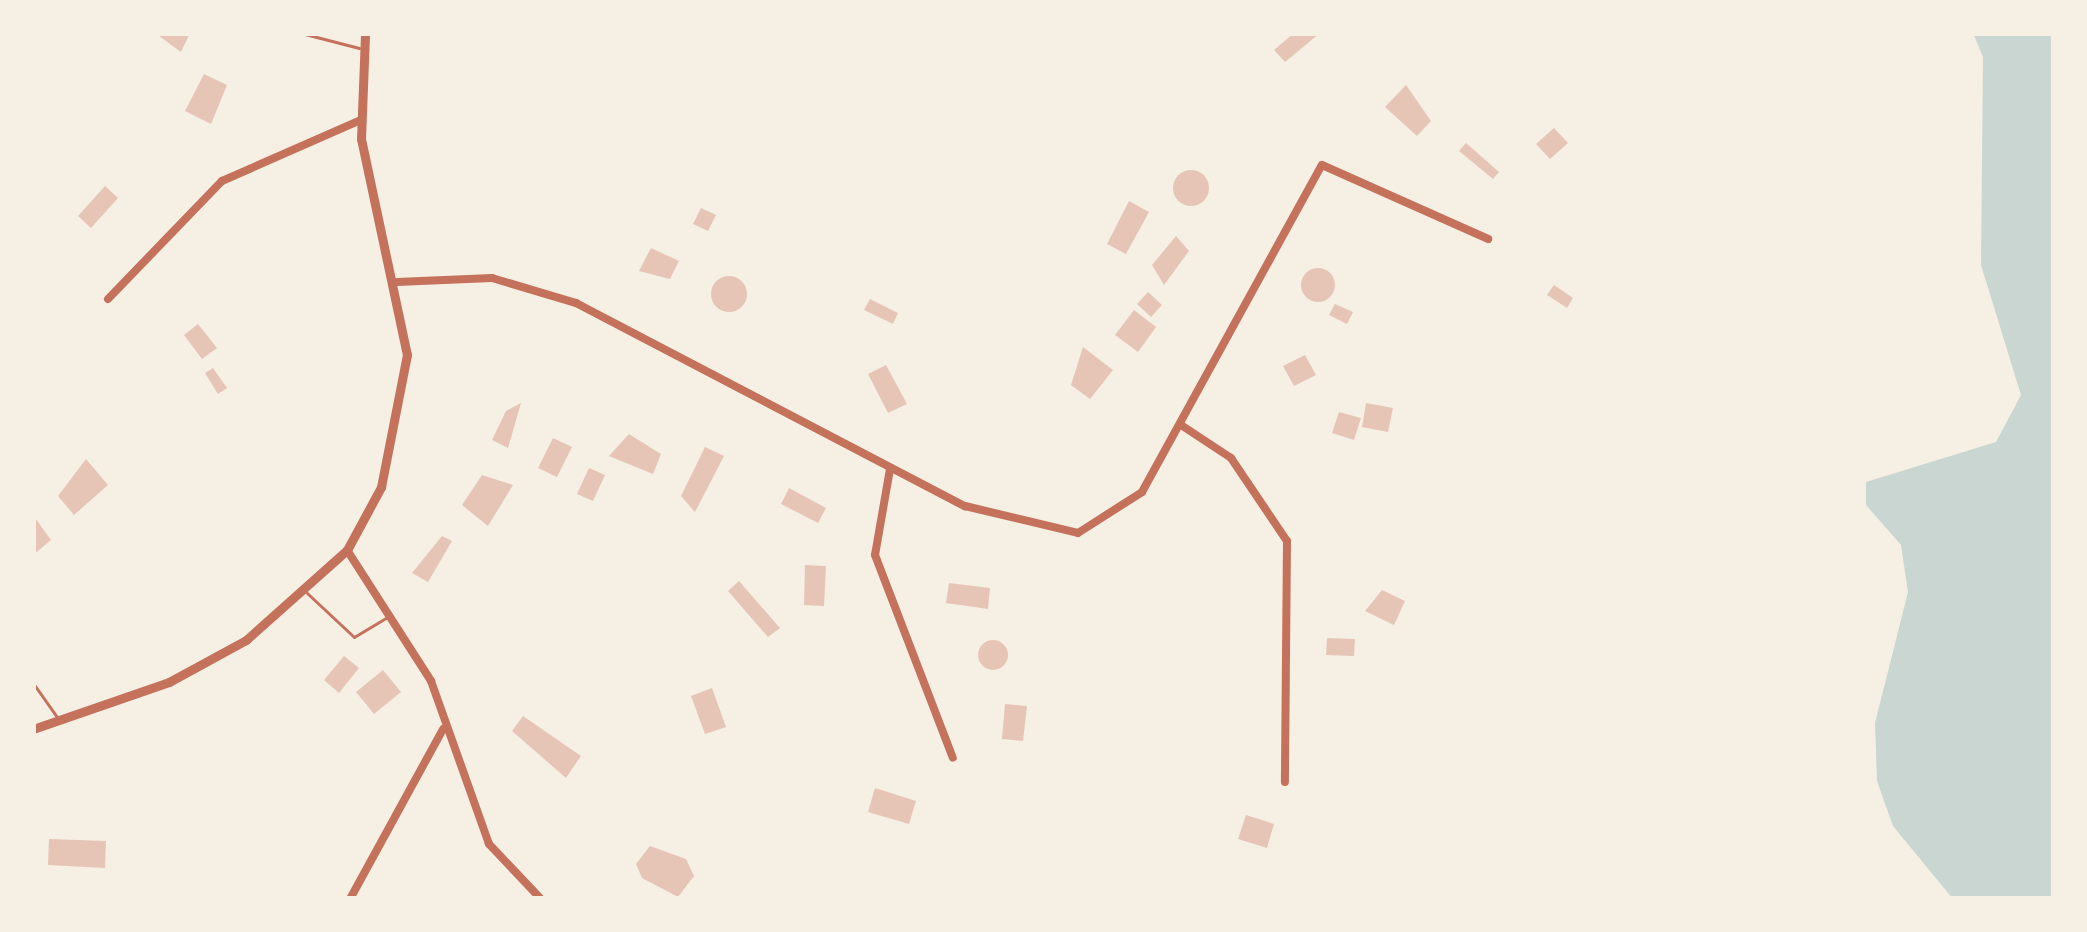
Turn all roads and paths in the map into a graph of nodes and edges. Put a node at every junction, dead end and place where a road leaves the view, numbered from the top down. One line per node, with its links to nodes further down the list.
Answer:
1 (301, 33): 3 (lane)
2 (365, 33): 3 (street)
3 (361, 48): 4 (street)
4 (359, 121): 6 (street); 7 (street)
5 (1488, 239): 8 (street)
6 (397, 282): 9 (street); 10 (street)
7 (108, 299)
8 (1180, 425): 9 (street); 18 (street)
9 (890, 470): 17 (street)
10 (347, 550): 11 (street); 12 (street)
11 (307, 593): 12 (lane); 14 (street)
12 (392, 614): 15 (street)
13 (33, 683): 14 (lane)
14 (58, 718): 16 (street)
15 (444, 728): 19 (street); 20 (street)
16 (33, 729)
17 (952, 758)
18 (1285, 782)
19 (350, 899)
20 (541, 899)

